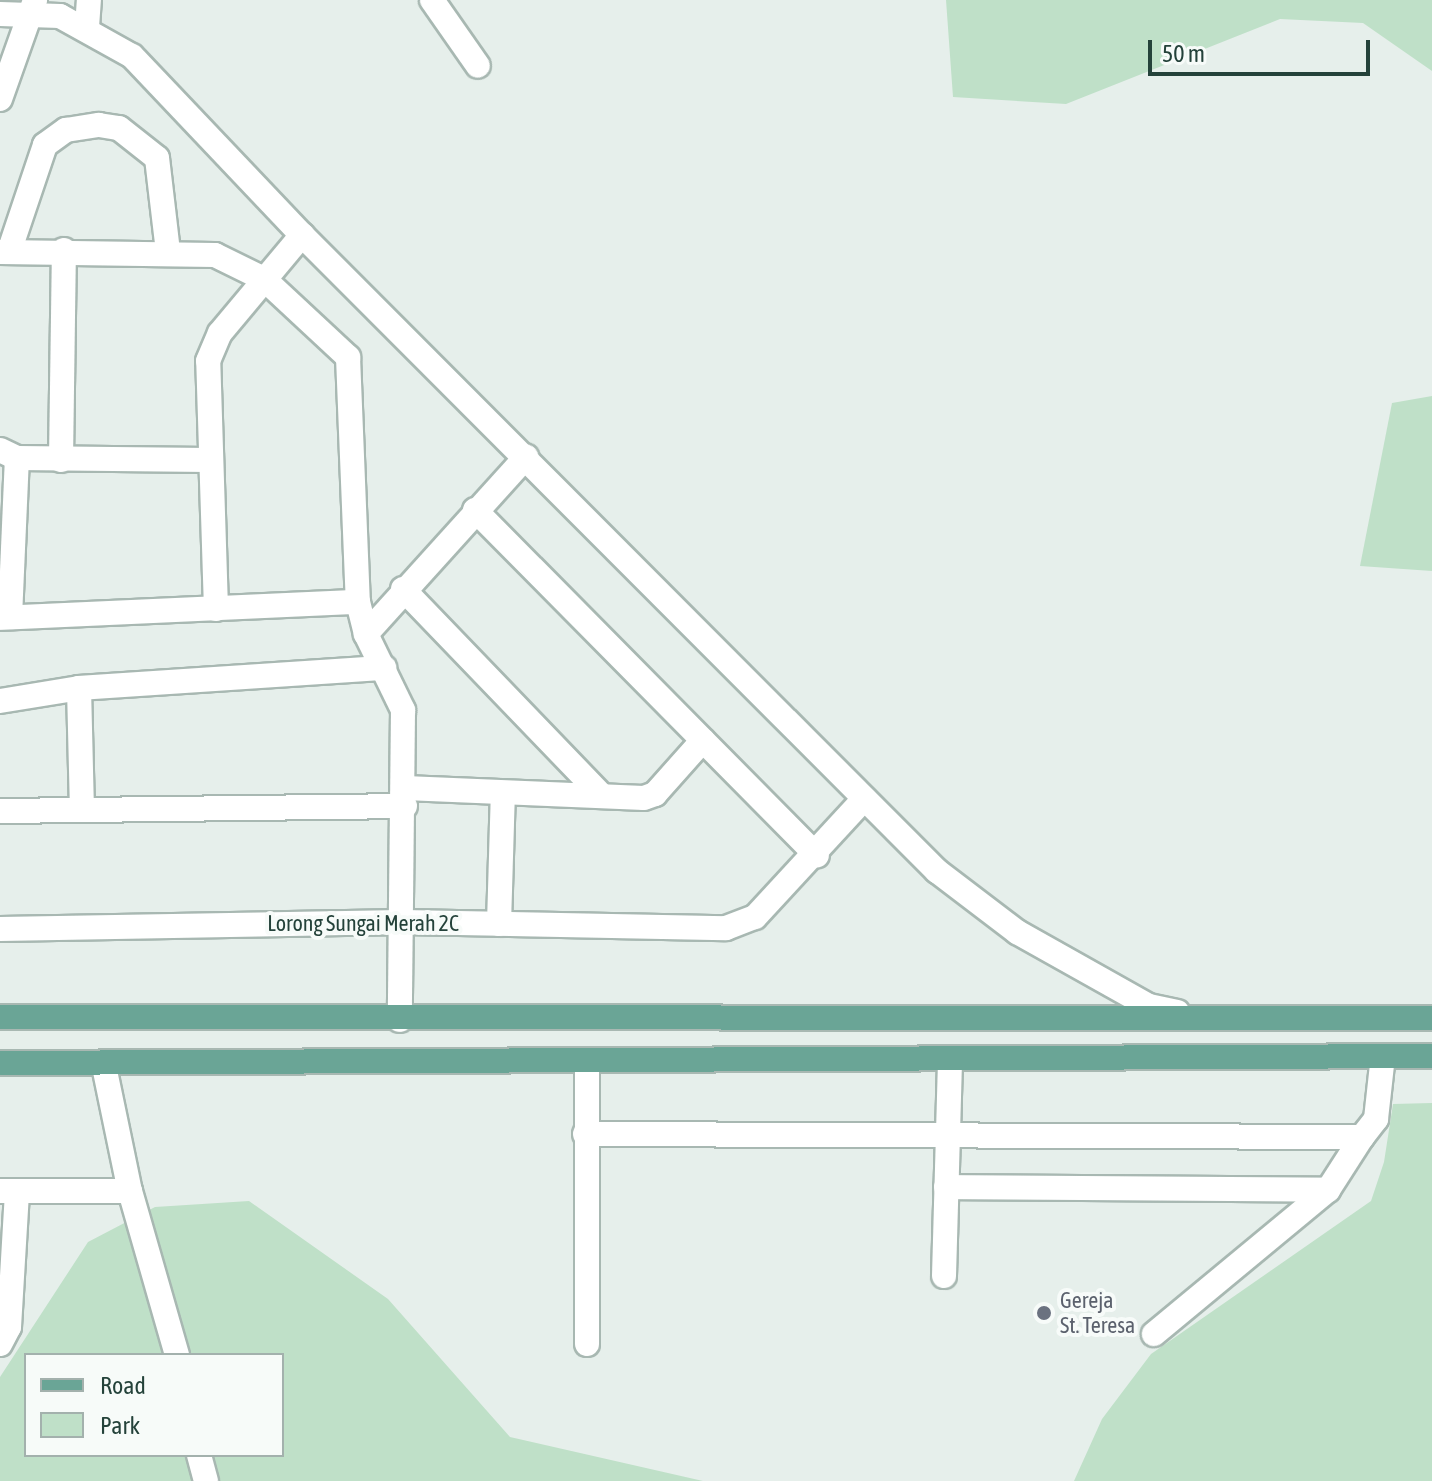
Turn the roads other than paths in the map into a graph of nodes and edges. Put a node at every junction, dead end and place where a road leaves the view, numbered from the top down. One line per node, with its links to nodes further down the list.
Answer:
1 (5, 0): 5 (street)
2 (89, 0): 6 (street)
3 (432, 0): 7 (street)
4 (36, 4): 5 (street); 6 (street); 8 (street)
5 (0, 13)
6 (87, 27): 9 (street)
7 (478, 66)
8 (0, 99)
9 (302, 235): 13 (street); 15 (street)
10 (64, 250): 11 (street); 12 (street); 16 (street)
11 (168, 251): 12 (street); 13 (street)
12 (5, 252)
13 (264, 279): 17 (street); 20 (street)
14 (8, 454): 16 (street); 22 (street)
15 (526, 457): 18 (street); 31 (street)
16 (61, 460): 17 (street)
17 (209, 460): 21 (street)
18 (475, 510): 19 (street); 27 (street)
19 (403, 589): 23 (street); 29 (street)
20 (358, 602): 21 (street); 23 (street)
21 (216, 609): 22 (street)
22 (5, 618)
23 (366, 634): 24 (street)
24 (384, 668): 25 (street); 30 (street)
25 (79, 688): 26 (street); 32 (street)
26 (0, 701)
27 (703, 740): 29 (street); 34 (street)
28 (503, 793): 29 (street); 30 (street); 36 (street)
29 (602, 796)
30 (405, 797): 32 (street); 35 (street)
31 (864, 799): 34 (street); 41 (street)
32 (82, 810): 33 (street)
33 (0, 811)
34 (817, 856): 36 (street, Lorong Sungai Merah 2C)
35 (403, 922): 36 (street, Lorong Sungai Merah 2C); 37 (street, Lorong Sungai Merah 2C); 40 (street)
36 (499, 924)
37 (0, 929)
38 (0, 1017): 40 (main road)
39 (1432, 1018): 41 (main road)
40 (400, 1020): 41 (main road)
41 (1228, 1021)
42 (1383, 1056): 43 (main road); 44 (main road); 50 (street)
43 (1432, 1056)
44 (950, 1058): 45 (main road); 49 (street)
45 (587, 1060): 47 (main road); 48 (street)
46 (0, 1063): 47 (main road)
47 (104, 1066): 54 (street)
48 (585, 1134): 49 (street); 58 (street)
49 (948, 1135): 50 (street); 51 (street)
50 (1362, 1137): 52 (street)
51 (946, 1187): 52 (street); 55 (street)
52 (1328, 1190): 56 (street)
53 (8, 1191): 54 (street); 57 (street)
54 (130, 1191): 59 (street)
55 (944, 1276)
56 (1154, 1334)
57 (0, 1344)
58 (587, 1344)
59 (176, 1353)
60 (200, 1457): 61 (street)
61 (206, 1481)

